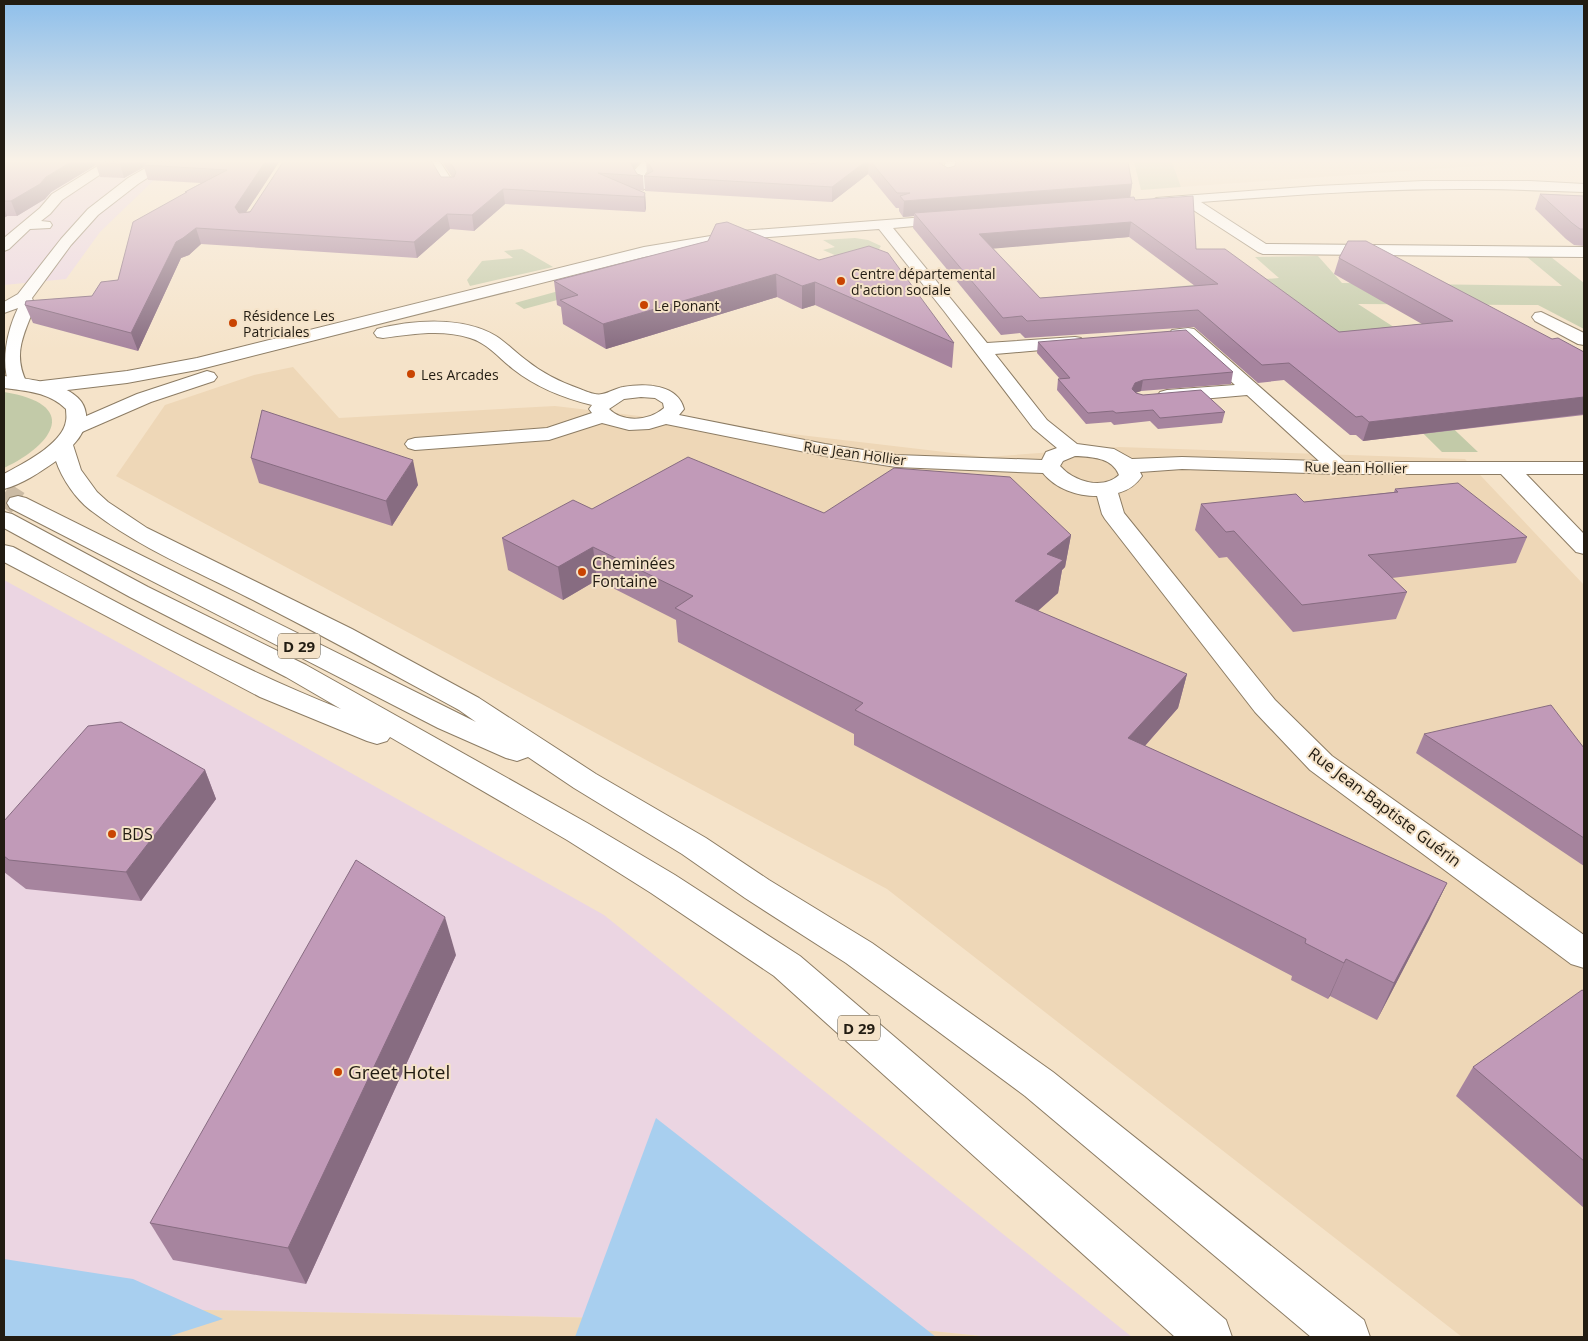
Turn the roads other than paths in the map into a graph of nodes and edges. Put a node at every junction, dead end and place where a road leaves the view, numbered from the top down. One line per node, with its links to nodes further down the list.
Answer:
1 (81, 224): 10 (street)
2 (65, 225): 6 (street)
3 (883, 225): 4 (street); 7 (street); 17 (street)
4 (888, 225)
5 (1226, 225): 9 (street)
6 (26, 226): 8 (street)
7 (860, 227): 14 (street); 19 (street)
8 (4, 246)
9 (1584, 252)
10 (24, 298): 11 (street); 18 (street)
11 (4, 308)
12 (1541, 317): 15 (street)
13 (1159, 335): 20 (street)
14 (342, 340): 22 (street); 24 (street)
15 (1584, 340)
16 (1091, 341): 17 (street)
17 (984, 349): 26 (street)
18 (10, 382): 19 (street)
19 (42, 387): 24 (street)
20 (1253, 389): 21 (street); 29 (street)
21 (1149, 398)
22 (603, 409): 23 (street); 23 (street); 25 (street)
23 (664, 418): 28 (street, Rue Jean Hollier)
24 (69, 437): 33 (street); 37 (street)
25 (415, 444)
26 (1072, 450): 27 (street); 28 (street)
27 (1128, 466): 29 (street, Rue Jean Hollier); 32 (street)
28 (1049, 468): 32 (street)
29 (1340, 468): 30 (street, Rue Jean Hollier)
30 (1508, 468): 31 (street, Rue Jean Hollier); 34 (street)
31 (1584, 468)
32 (1106, 488): 38 (street, Rue Jean-Baptiste Guérin)
33 (8, 502): 36 (street, D 29); 37 (street, D 29)
34 (1584, 547)
35 (4, 552): 36 (street)
36 (470, 771): 39 (street, D 29)
37 (584, 781): 40 (street, D 29)
38 (1584, 954)
39 (1209, 1337)
40 (1346, 1337)

